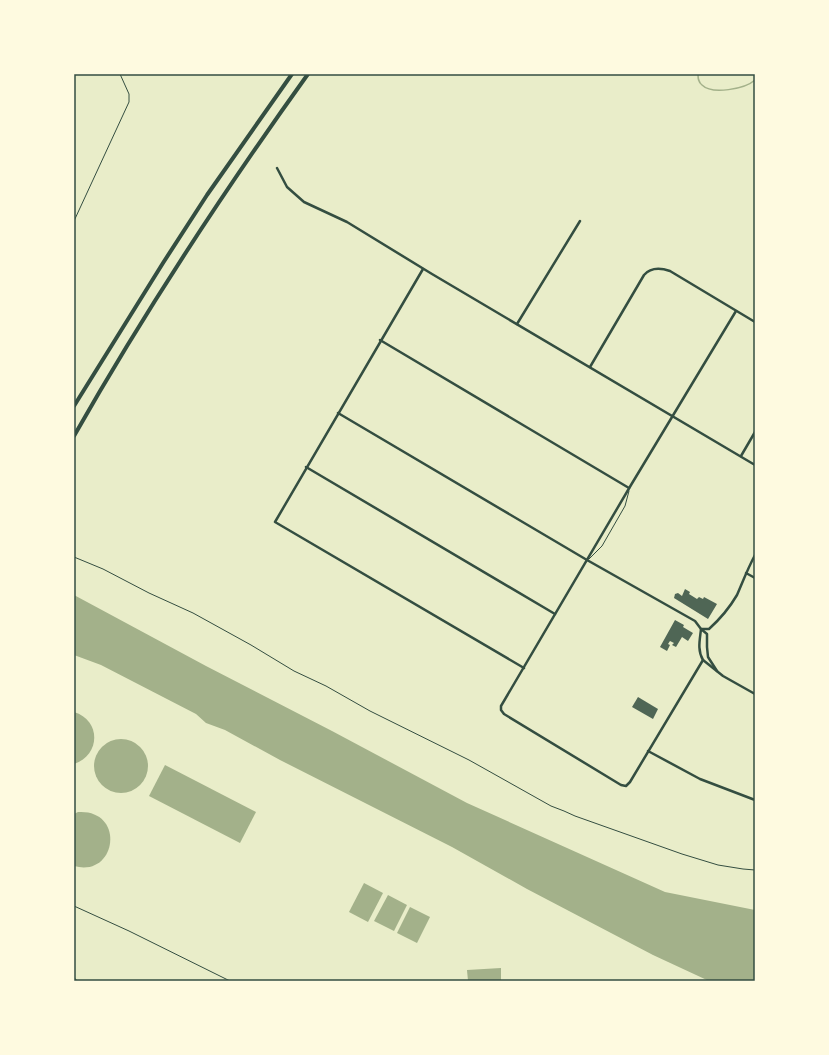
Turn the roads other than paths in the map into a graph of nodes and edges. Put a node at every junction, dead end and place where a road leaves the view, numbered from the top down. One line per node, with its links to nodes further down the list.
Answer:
1 (292, 74): 11 (highway)
2 (308, 74): 15 (highway)
3 (277, 168): 5 (street)
4 (580, 221): 8 (street)
5 (423, 269): 8 (street); 9 (street)
6 (736, 311): 7 (street); 10 (street); 13 (street)
7 (755, 322)
8 (517, 324): 10 (street)
9 (380, 340): 12 (street); 19 (street)
10 (590, 367): 13 (street)
11 (74, 406)
12 (338, 413): 18 (street); 21 (street)
13 (673, 416): 16 (street); 19 (street)
14 (755, 432): 16 (street)
15 (74, 436)
16 (741, 456): 17 (street)
17 (755, 465)
18 (306, 467): 24 (street); 27 (street)
19 (630, 488): 21 (street); 21 (lane)
20 (755, 555): 22 (street)
21 (588, 560): 24 (street); 25 (street)
22 (746, 573): 23 (street); 25 (street)
23 (755, 578)
24 (555, 614): 27 (street)
25 (701, 629): 26 (street); 28 (street)
26 (703, 660): 28 (street); 30 (street)
27 (524, 668): 30 (street)
28 (716, 671): 29 (street)
29 (755, 694)
30 (648, 751): 31 (street)
31 (755, 800)

